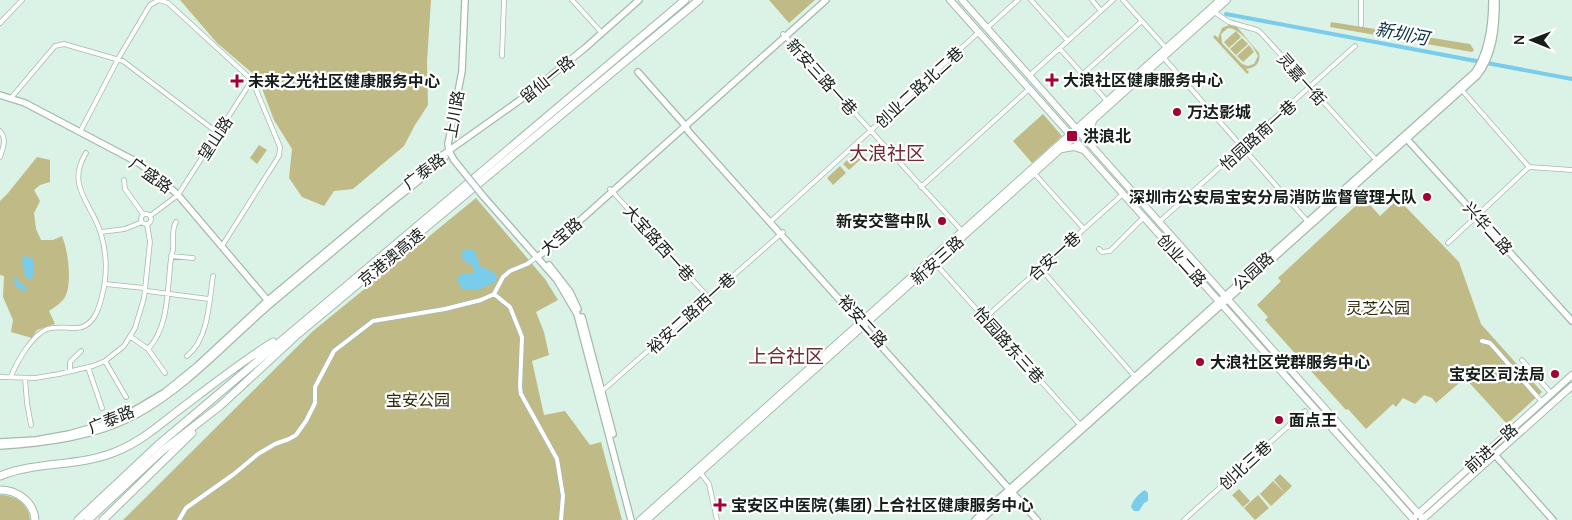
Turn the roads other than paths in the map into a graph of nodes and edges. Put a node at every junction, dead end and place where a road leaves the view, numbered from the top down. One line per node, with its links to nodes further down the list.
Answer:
1 (22, 0): 25 (street)
2 (465, 0): 63 (main road, 上川路)
3 (504, 0): 35 (street)
4 (572, 0): 29 (street)
5 (639, 0): 29 (main road, 留仙一路)
6 (685, 0): 111 (highway, 京港澳高速)
7 (699, 0): 133 (highway, 京港澳高速)
8 (821, 0): 30 (main road, 大宝路)
9 (826, 0): 30 (main road, 大宝路)
10 (950, 0): 28 (main road, 创业二路)
11 (962, 0): 27 (main road, 创业二路)
12 (1018, 0): 27 (street)
13 (1031, 0): 31 (street)
14 (1092, 0): 22 (street)
15 (1113, 0): 22 (street)
16 (1123, 0): 24 (street)
17 (1219, 0): 34 (main road, 新安三路)
18 (1227, 0): 23 (main road, 新安三路)
19 (1362, 0): 26 (street)
20 (1492, 0): 37 (main road, 公园路)
21 (1496, 0): 37 (main road, 公园路)
22 (1101, 11): 31 (street)
23 (1214, 12): 36 (main road, 新安三路); 43 (street, 灵嘉一街)
24 (1142, 21): 34 (street); 40 (street)
25 (0, 23)
26 (1361, 25)
27 (987, 28): 41 (main road, 创业二路)
28 (979, 32): 45 (main road, 创业二路); 53 (street, 创业二路北二巷)
29 (602, 33): 63 (main road, 留仙一路)
30 (784, 35): 52 (main road, 大宝路); 53 (street, 新安三路一巷)
31 (1068, 41): 33 (street)
32 (1355, 46): 43 (street, 怡园路南一巷)
33 (1060, 48): 40 (street); 41 (street)
34 (1166, 48): 48 (main road, 新安三路)
35 (502, 56)
36 (1163, 57): 50 (main road, 新安三路); 62 (street)
37 (1485, 58): 44 (main road, 公园路)
38 (118, 59): 42 (street); 47 (street); 56 (street); 57 (street)
39 (638, 72): 52 (main road, 裕安二路)
40 (1083, 74): 48 (street)
41 (1029, 76): 49 (main road, 创业二路)
42 (252, 80): 57 (street, 望山路); 91 (street)
43 (1310, 88): 62 (street, 怡园路南一巷); 67 (street, 灵嘉一街)
44 (1460, 88): 59 (main road, 公园路); 68 (street)
45 (1029, 89): 51 (main road, 创业二路); 72 (street)
46 (0, 95): 47 (main road, 广盛路)
47 (11, 98): 56 (main road, 广盛路)
48 (1107, 101): 50 (main road, 新安三路)
49 (1066, 117): 50 (main road); 55 (main road, 创业二路)
50 (1092, 118): 55 (main road, 新安三路); 61 (main road)
51 (1060, 123): 58 (main road, 创业二路); 60 (main road)
52 (685, 125): 73 (main road, 大宝路); 80 (main road, 裕安二路)
53 (870, 130): 72 (street, 新安三路一巷); 80 (street, 创业二路北二巷)
54 (0, 131): 66 (street)
55 (1078, 131): 58 (main road, 新安三路); 61 (main road, 创业二路)
56 (80, 132): 75 (main road, 广盛路)
57 (218, 133): 75 (street, 望山路)
58 (1072, 136): 60 (main road, 新安三路); 64 (main road, 创业二路)
59 (1405, 137): 67 (main road, 公园路); 78 (main road, 兴华二路)
60 (1060, 146): 64 (main road); 70 (main road, 新安三路); 87 (main road, 新安三路)
61 (1092, 146): 83 (main road, 创业二路)
62 (1243, 148): 83 (street, 怡园路南一巷); 84 (street)
63 (449, 152): 94 (main road, 上川路, bridge); 106 (main road, 广泰路)
64 (1086, 152): 74 (main road, 创业二路)
65 (86, 153): 88 (street)
66 (0, 157)
67 (1378, 162): 84 (main road, 公园路); 105 (main road, 公园路)
68 (1529, 167): 69 (street); 78 (street)
69 (1572, 170)
70 (1034, 173): 86 (street); 96 (main road, 新安三路)
71 (124, 180): 76 (street)
72 (922, 187): 87 (street, 新安三路一巷)
73 (611, 190): 94 (main road, 大宝路); 103 (street, 大宝路西一巷)
74 (1123, 194): 79 (main road, 创业二路); 86 (street, 合安一巷)
75 (178, 195): 77 (street); 91 (main road, 广盛路)
76 (143, 214): 77 (street); 81 (street)
77 (150, 216): 85 (street)
78 (1477, 216): 90 (street); 109 (main road, 兴华二路)
79 (1144, 217): 92 (street); 107 (main road, 创业二路)
80 (771, 221): 89 (main road, 裕安二路)
81 (142, 222): 85 (street); 88 (street)
82 (176, 222): 93 (street)
83 (1159, 222): 105 (main road, 创业二路)
84 (1308, 222): 105 (main road, 公园路)
85 (148, 224): 100 (street)
86 (1084, 230): 97 (street, 合安一巷)
87 (962, 231): 110 (main road, 新安三路)
88 (101, 232): 99 (street)
89 (782, 233): 103 (street, 裕安二路西一巷); 110 (main road, 裕安二路)
90 (1448, 243)
91 (222, 246): 106 (main road, 广盛路)
92 (1099, 248)
93 (172, 256): 95 (street); 101 (street)
94 (537, 257): 102 (street); 128 (main road, 上川路)
95 (193, 258)
96 (934, 262): 108 (street, 怡园路东三巷); 110 (main road, 新安三路)
97 (1040, 268): 108 (street, 合安一巷); 126 (street)
98 (213, 276): 104 (street)
99 (105, 284): 100 (street); 124 (street)
100 (145, 290): 101 (street); 112 (street)
101 (168, 294): 104 (street); 114 (street)
102 (494, 294): 153 (street); 154 (street)
103 (708, 297): 128 (street, 裕安二路西一巷)
104 (209, 298): 116 (street)
105 (1226, 298): 107 (main road, 公园路); 147 (main road, 创业二路)
106 (269, 302): 139 (main road, 广泰路); 140 (main road, 广泰路)
107 (1220, 303): 126 (main road, 公园路); 131 (main road, 创业二路)
108 (985, 318): 138 (street, 怡园路东三巷)
109 (1572, 321)
110 (863, 323): 142 (main road, 新安三路); 146 (main road, 裕安二路); 156 (main road, 新安三路)
111 (294, 328): 143 (highway); 150 (highway, 京港澳高速)
112 (130, 336): 114 (street); 118 (street)
113 (1482, 341): 132 (street)
114 (148, 349): 121 (street)
115 (81, 351): 120 (street)
116 (187, 356)
117 (1522, 360): 129 (street)
118 (106, 361): 119 (street); 130 (street)
119 (88, 367): 120 (street); 134 (street)
120 (70, 372): 125 (street)
121 (164, 373)
122 (1572, 375): 129 (main road, 前进一路)
123 (0, 377): 124 (street)
124 (11, 377): 125 (street)
125 (25, 378): 137 (street)
126 (1136, 378): 138 (main road, 公园路)
127 (1572, 386): 141 (main road, 前进一路)
128 (600, 393): 155 (main road, 上川路)
129 (1551, 394): 132 (main road, 前进一路)
130 (126, 397)
131 (1307, 400): 135 (street); 136 (main road, 创业二路)
132 (1542, 402): 144 (main road, 前进一路)
133 (220, 406): 151 (highway, 京港澳高速); 152 (highway)
134 (102, 408)
135 (1305, 411): 136 (street); 163 (street, 创北三巷)
136 (1317, 411): 148 (main road, 创业二路)
137 (31, 425)
138 (1082, 427): 146 (main road, 公园路)
139 (0, 442)
140 (0, 446)
141 (1495, 454): 144 (main road, 前进一路); 164 (main road)
142 (702, 475): 157 (main road, 新安三路); 158 (street)
143 (0, 476)
144 (1466, 476): 147 (main road, 前进一路)
145 (0, 490): 149 (highway)
146 (1012, 490): 159 (main road, 公园路); 160 (main road, 公园路); 161 (main road, 裕安二路); 162 (main road, 裕安二路)
147 (1422, 518): 148 (main road, 前进一路)
148 (1412, 519)
149 (35, 520)
150 (78, 520)
151 (88, 520)
152 (103, 520)
153 (179, 520)
154 (561, 520)
155 (632, 520)
156 (640, 520)
157 (647, 520)
158 (717, 520)
159 (975, 520)
160 (982, 520)
161 (1037, 520)
162 (1042, 520)
163 (1184, 520)
164 (1553, 520)

